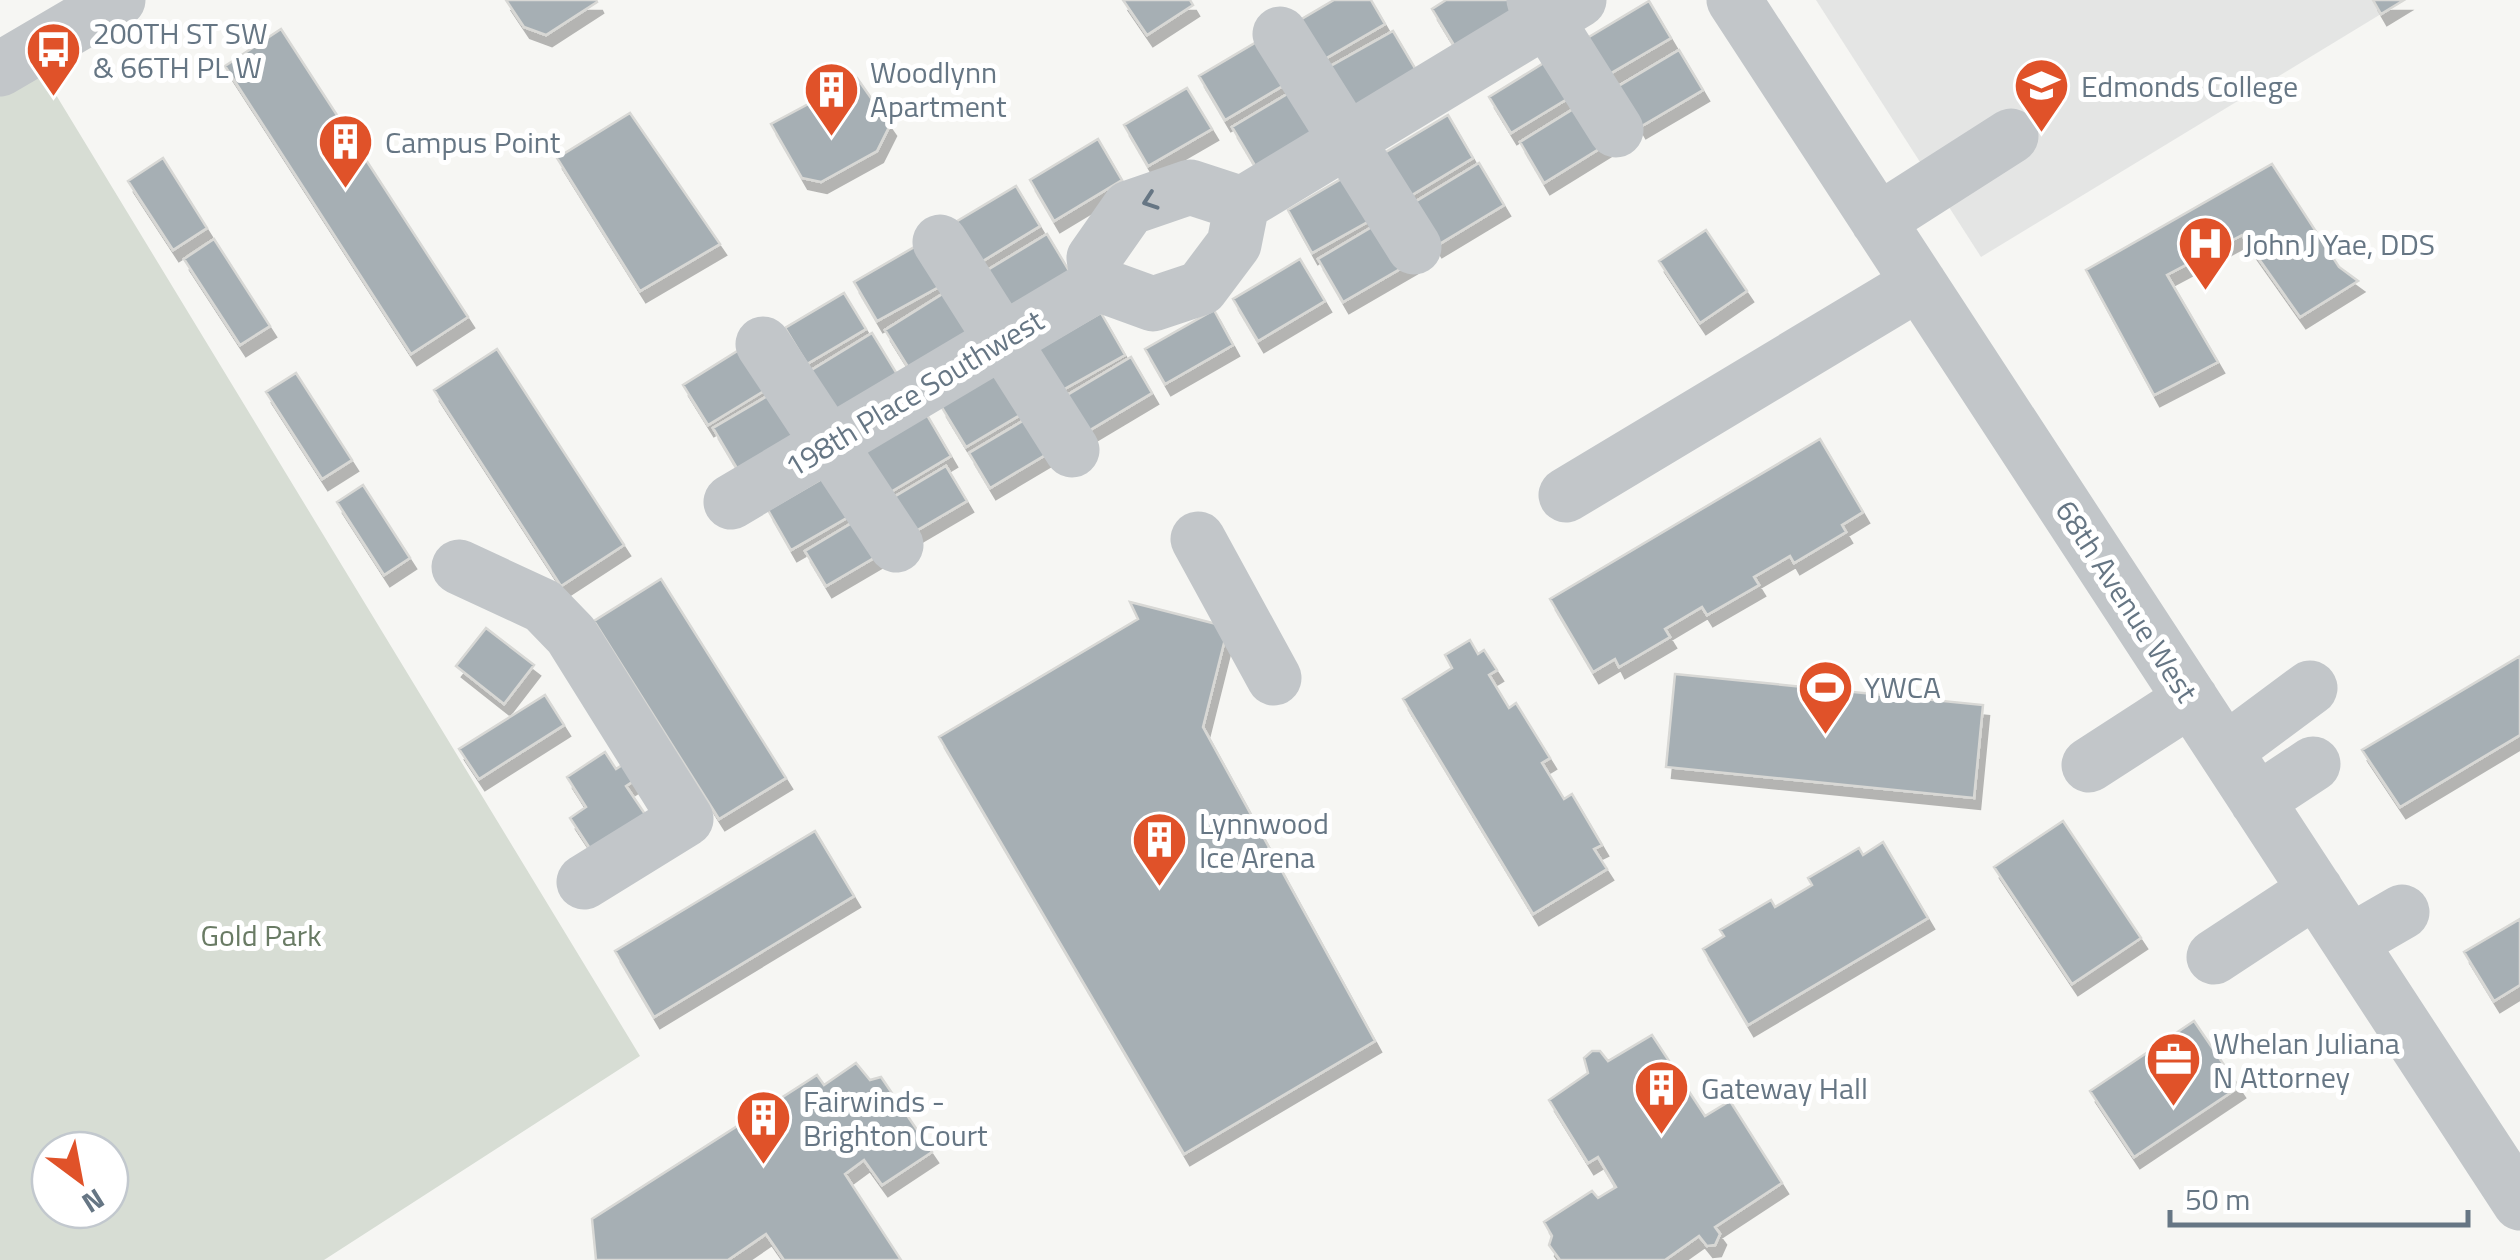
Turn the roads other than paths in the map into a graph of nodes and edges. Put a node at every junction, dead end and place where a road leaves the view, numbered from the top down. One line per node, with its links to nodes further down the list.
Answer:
1 (118, 0): 5 (street)
2 (1734, 0): 10 (street, 68th Avenue West)
3 (1554, 6): 6 (street); 8 (street)
4 (1280, 34): 8 (street)
5 (0, 69)
6 (1616, 130)
7 (2011, 136): 10 (street)
8 (1346, 141): 9 (street); 12 (street)
9 (1242, 204): 14 (street); 14 (street, one-way to 14)
10 (1878, 221): 13 (street, 68th Avenue West)
11 (940, 242): 15 (street)
12 (1414, 247)
13 (1918, 283): 19 (street); 26 (street, 68th Avenue West)
14 (1098, 284): 15 (street, 198th Place Southwest)
15 (1003, 341): 17 (street, 198th Place Southwest); 18 (street)
16 (763, 344): 17 (street)
17 (830, 444): 20 (street, 198th Place Southwest); 22 (street)
18 (1072, 450)
19 (1566, 496)
20 (731, 502)
21 (1198, 539): 24 (street)
22 (896, 544)
23 (459, 567): 31 (street)
24 (1274, 678)
25 (2310, 688): 27 (street)
26 (2190, 699): 27 (street, 68th Avenue West); 29 (street)
27 (2225, 751): 30 (street, 68th Avenue West)
28 (2313, 764): 30 (street)
29 (2089, 765)
30 (2257, 800): 32 (street, 68th Avenue West)
31 (584, 882)
32 (2316, 890): 34 (street, 68th Avenue West); 35 (street)
33 (2402, 912): 34 (street)
34 (2350, 942): 36 (street, 68th Avenue West)
35 (2214, 957)
36 (2520, 1203)

